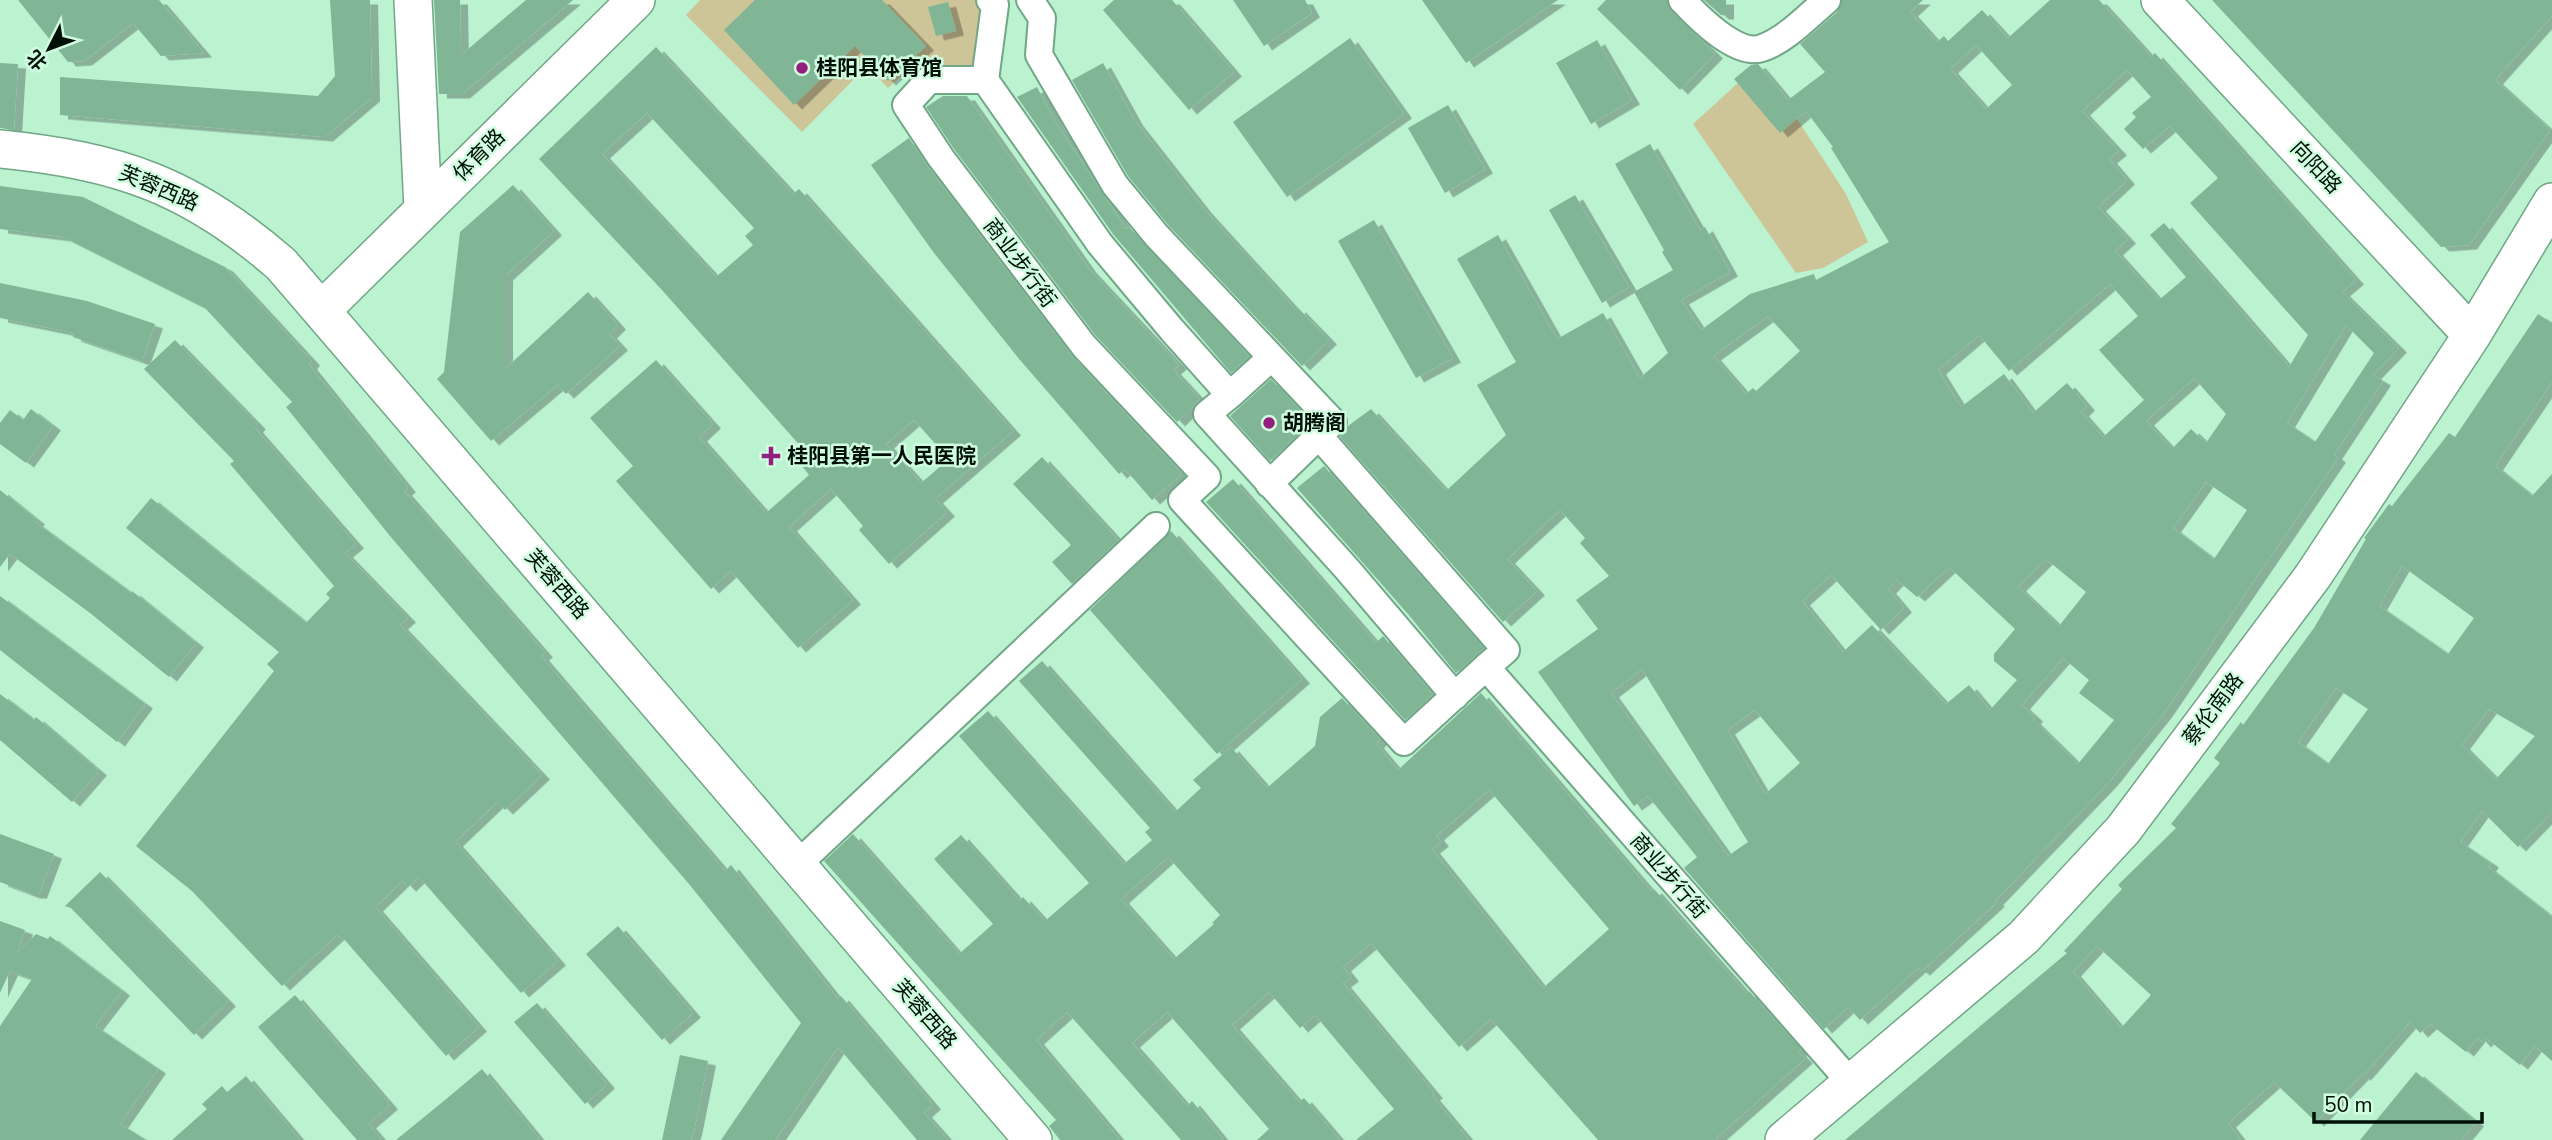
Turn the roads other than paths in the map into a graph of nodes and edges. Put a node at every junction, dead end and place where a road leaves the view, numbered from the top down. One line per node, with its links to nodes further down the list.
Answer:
1 (413, 0): 11 (street)
2 (636, 0): 11 (street, 体育路)
3 (990, 0): 8 (street)
4 (1030, 0): 14 (street)
5 (1682, 0): 6 (street)
6 (1827, 0)
7 (2160, 0): 13 (street, 向阳路)
8 (985, 80): 15 (street); 18 (street, 商业步行街)
9 (0, 149): 12 (street, 芙蓉西路)
10 (2552, 202): 13 (street, 蔡伦南路)
11 (423, 209): 12 (street, 体育路)
12 (322, 310): 23 (street, 芙蓉西路)
13 (2472, 334): 24 (street, 蔡伦南路)
14 (1271, 358): 15 (street); 16 (street)
15 (1230, 395): 17 (street)
16 (1319, 436): 19 (street); 21 (street)
17 (1237, 448): 18 (street); 19 (street)
18 (1207, 477): 22 (street)
19 (1269, 484): 22 (street)
20 (1156, 526): 23 (street)
21 (1486, 667): 22 (street); 24 (street, 商业步行街)
22 (1455, 696)
23 (797, 865): 25 (street, 芙蓉西路)
24 (1853, 1084): 26 (street, 蔡伦南路)
25 (1033, 1140)
26 (1784, 1140)

